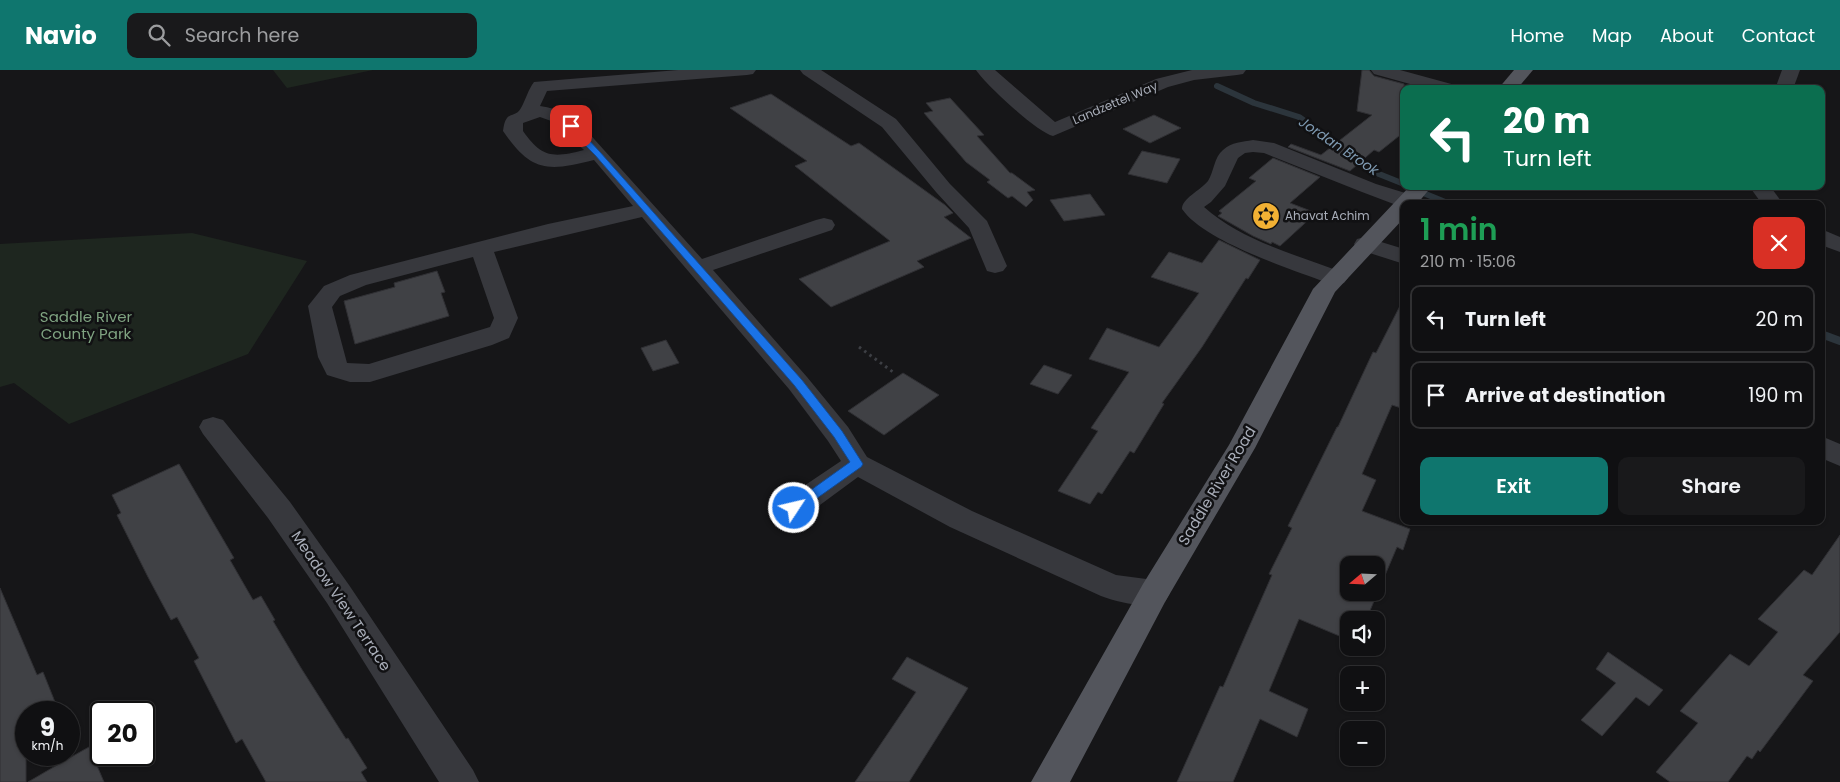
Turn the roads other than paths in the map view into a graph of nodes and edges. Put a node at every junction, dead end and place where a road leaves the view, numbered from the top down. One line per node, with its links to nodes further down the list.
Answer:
1 (747, 70): 11 (street)
2 (809, 70): 24 (street)
3 (985, 70): 4 (street, Landzettel Way)
4 (1237, 70)
5 (1380, 70): 8 (street)
6 (1524, 70): 9 (main road)
7 (1791, 70): 10 (street)
8 (1434, 85)
9 (1511, 85)
10 (1785, 85)
11 (528, 113): 12 (street); 12 (street)
12 (598, 153): 17 (street)
13 (1762, 190): 15 (street)
14 (1410, 199): 26 (street)
15 (1770, 200)
16 (1400, 209): 20 (main road, Saddle River Road)
17 (646, 210): 22 (street); 25 (street)
18 (824, 225): 25 (street)
19 (1825, 238): 21 (street)
20 (1365, 244): 23 (street); 26 (main road, Saddle River Road)
21 (1840, 245)
22 (480, 248): 22 (street)
23 (1400, 256)
24 (995, 266)
25 (697, 268): 30 (street)
26 (1336, 278): 32 (main road, Saddle River Road)
27 (213, 427): 33 (street, Meadow View Terrace)
28 (1825, 448): 29 (street)
29 (1840, 456)
30 (857, 464): 31 (street); 32 (street)
31 (794, 508)
32 (1154, 592): 34 (main road, Saddle River Road)
33 (460, 782)
34 (1050, 782)

